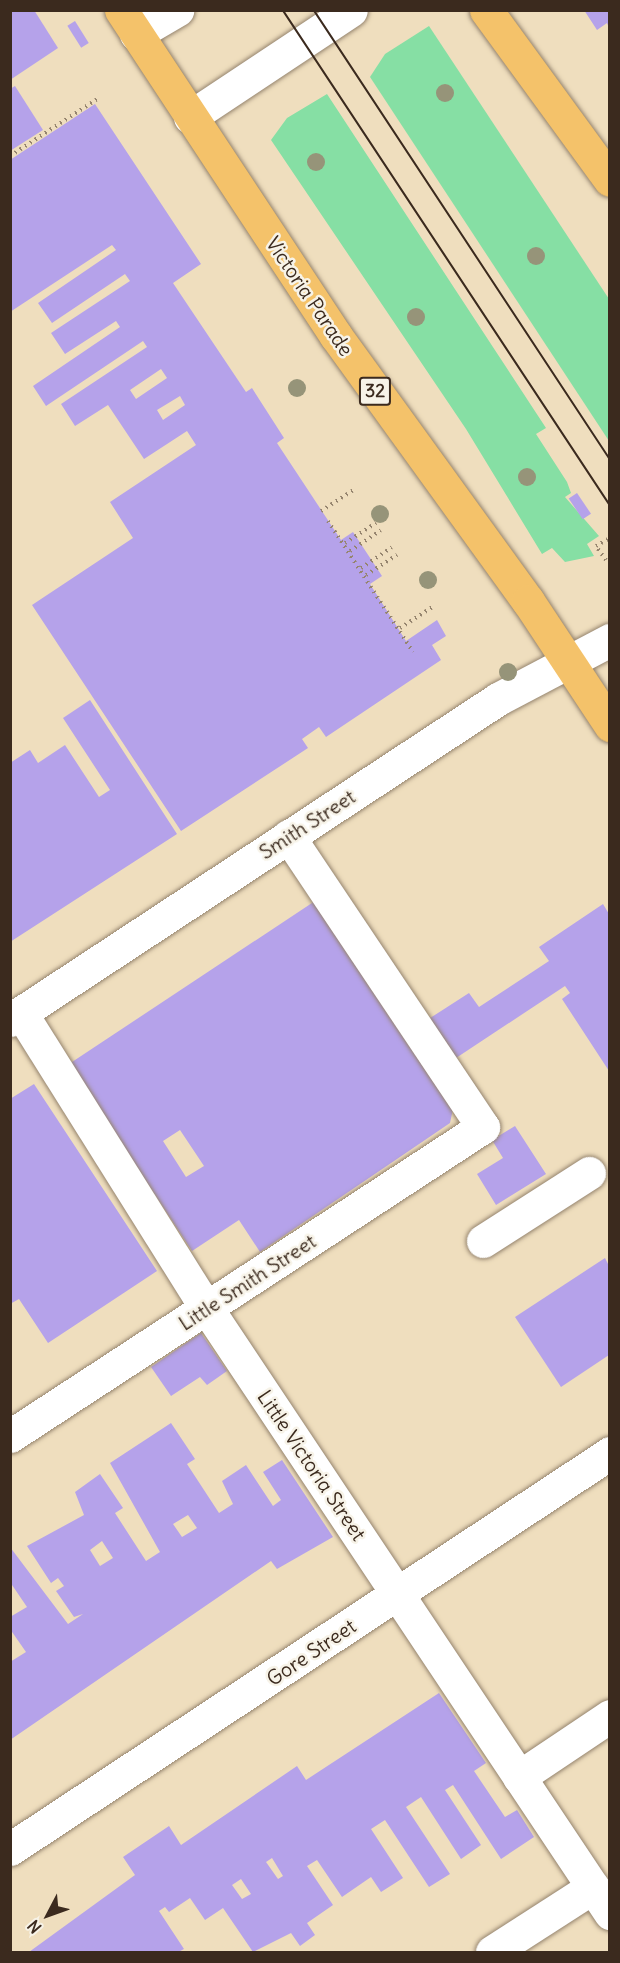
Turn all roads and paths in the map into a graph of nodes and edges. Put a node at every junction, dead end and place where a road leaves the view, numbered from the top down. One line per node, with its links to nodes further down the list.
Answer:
1 (177, 10): 4 (street)
2 (351, 10): 6 (street)
3 (486, 10): 8 (main road)
4 (129, 22): 6 (main road, Victoria Parade / 32)
5 (98, 99): 7 (path)
6 (189, 117): 26 (main road, Victoria Parade / 32)
7 (10, 156)
8 (609, 180)
9 (353, 490): 10 (path)
10 (321, 511)
11 (328, 521): 15 (path)
12 (376, 523): 15 (path)
13 (381, 530): 17 (path)
14 (609, 538): 19 (path)
15 (345, 543): 17 (path)
16 (392, 547): 20 (path)
17 (350, 551): 20 (path)
18 (397, 555): 21 (path)
19 (606, 560)
20 (361, 568): 21 (path)
21 (366, 575): 23 (path)
22 (434, 606): 23 (path)
23 (400, 628): 25 (path)
24 (609, 640): 26 (street, Smith Street)
25 (413, 652)
26 (567, 662): 27 (main road, Victoria Parade / 32); 28 (street, Smith Street)
27 (609, 725)
28 (288, 836): 29 (street, Smith Street); 32 (street, Little Smith Street)
29 (16, 1017): 32 (street, Little Victoria Street)
30 (589, 1173): 31 (street)
31 (483, 1241)
32 (207, 1308): 33 (street, Little Smith Street); 35 (street, Little Victoria Street)
33 (10, 1436)
34 (609, 1453): 35 (street, Gore Street)
35 (397, 1595): 37 (street, Little Victoria Street); 38 (street, Gore Street)
36 (609, 1716): 37 (street)
37 (519, 1778): 39 (street, Little Victoria Street)
38 (10, 1849)
39 (601, 1900): 40 (street)
40 (492, 1953)

